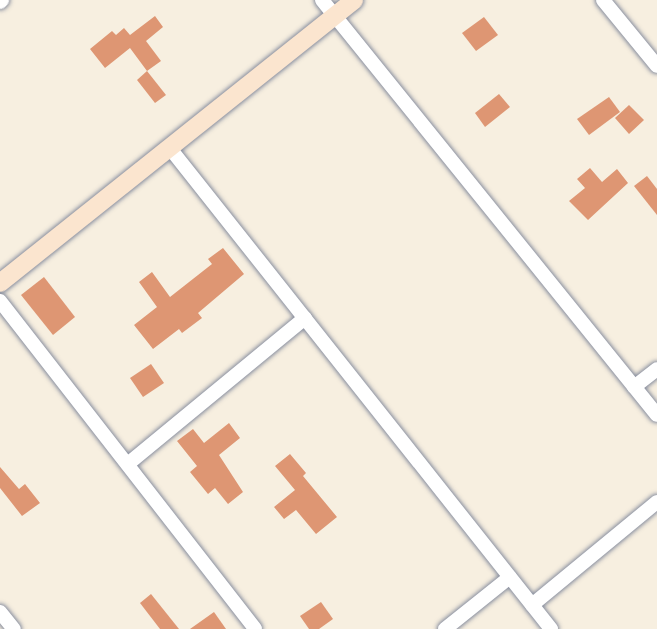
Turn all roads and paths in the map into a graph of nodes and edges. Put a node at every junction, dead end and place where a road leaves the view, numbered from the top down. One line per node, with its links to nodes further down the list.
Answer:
1 (322, 0): 4 (street)
2 (354, 0): 4 (street)
3 (603, 0): 5 (street)
4 (334, 16): 6 (street); 11 (street)
5 (657, 66)
6 (169, 147): 7 (street); 9 (street)
7 (0, 283)
8 (0, 301): 13 (street)
9 (305, 318): 13 (street); 15 (street)
10 (657, 369): 11 (street)
11 (634, 387): 12 (street)
12 (657, 415)
13 (129, 463): 19 (street)
14 (657, 502): 16 (street)
15 (510, 577): 16 (street); 20 (street)
16 (532, 605): 21 (street)
17 (0, 612): 18 (street)
18 (14, 629)
19 (255, 629)
20 (445, 629)
21 (551, 629)

